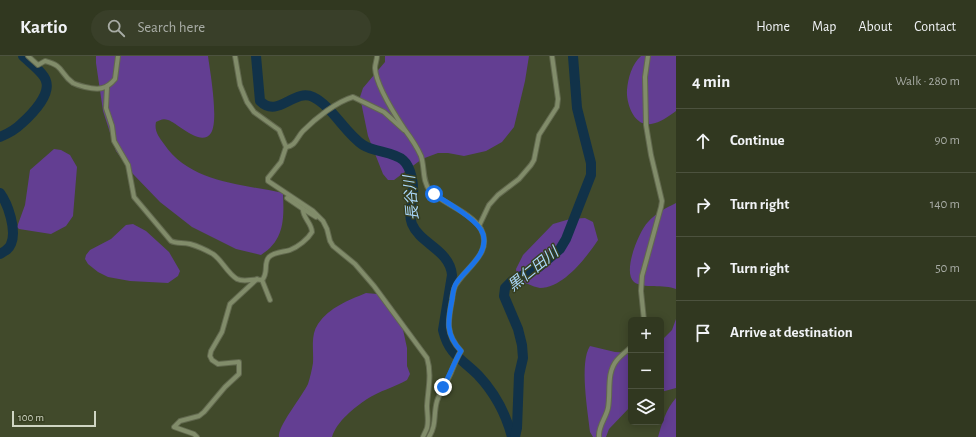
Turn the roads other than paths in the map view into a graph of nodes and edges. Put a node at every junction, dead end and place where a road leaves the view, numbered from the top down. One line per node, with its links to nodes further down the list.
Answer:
1 (28, 56): 7 (street)
2 (118, 56): 7 (street)
3 (234, 56): 9 (street)
4 (377, 56): 8 (street)
5 (552, 56): 13 (street)
6 (648, 56): 16 (street)
7 (107, 87): 14 (street)
8 (406, 131): 9 (street); 13 (street)
9 (286, 148): 10 (street)
10 (274, 186): 11 (street); 12 (street)
11 (303, 209): 12 (street); 14 (street)
12 (324, 221): 19 (street)
13 (479, 226): 20 (street)
14 (259, 280): 15 (street); 18 (street)
15 (270, 300)
16 (644, 317)
17 (628, 350): 21 (street)
18 (197, 437)
19 (423, 437)
20 (429, 437)
21 (599, 437)

